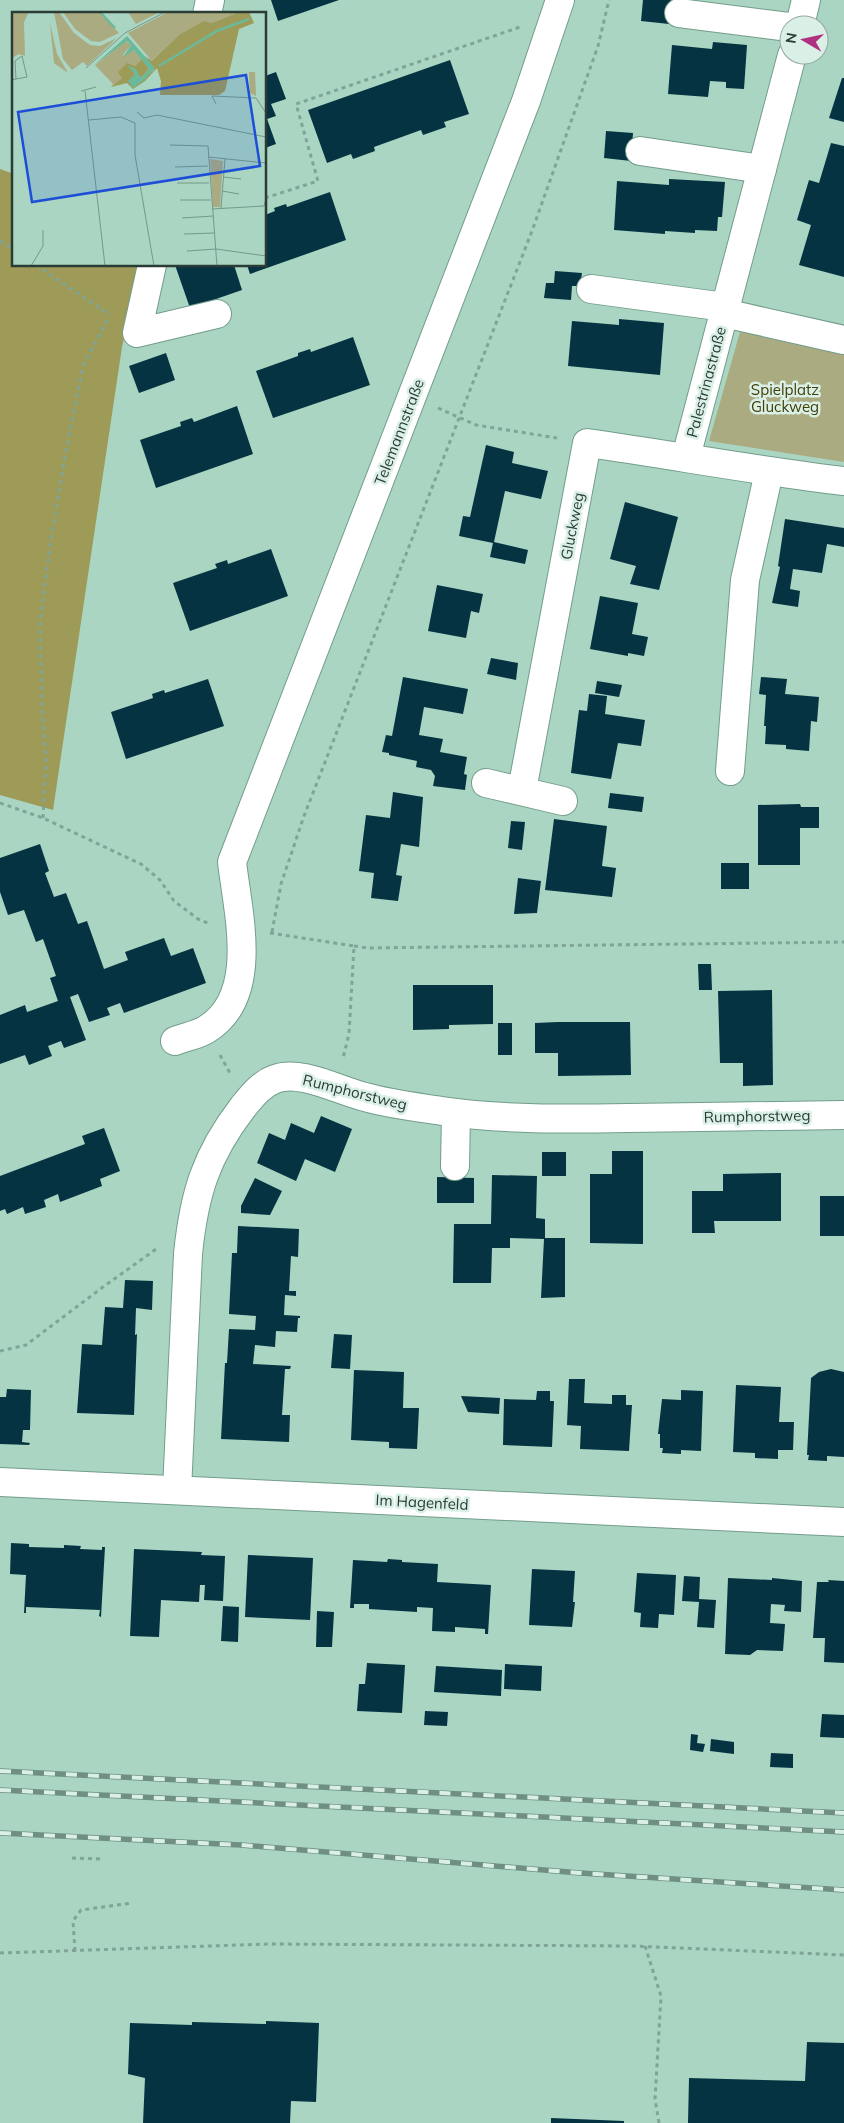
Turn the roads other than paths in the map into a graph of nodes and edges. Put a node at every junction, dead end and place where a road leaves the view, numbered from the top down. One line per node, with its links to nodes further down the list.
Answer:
1 (806, 0): 4 (street)
2 (558, 7): 21 (street, Telemannstraße)
3 (679, 13): 5 (street)
4 (802, 15)
5 (779, 27)
6 (789, 65): 8 (street, Palestrinastraße)
7 (640, 150): 8 (street)
8 (762, 168): 11 (street, Palestrinastraße)
9 (152, 266): 12 (street)
10 (591, 289): 11 (street, Palestrinastraße)
11 (725, 310): 13 (street); 14 (street, Palestrinastraße)
12 (217, 314)
13 (844, 340)
14 (686, 457): 15 (street); 19 (street, Gluckweg)
15 (768, 472): 16 (street); 17 (street)
16 (844, 481)
17 (730, 771)
18 (486, 783): 19 (street)
19 (522, 790): 20 (street)
20 (562, 801)
21 (175, 1041)
22 (456, 1113): 23 (street, Rumphorstweg); 24 (street); 26 (street, Rumphorstweg)
23 (844, 1115)
24 (455, 1166)
25 (0, 1482): 26 (street, Im Hagenfeld)
26 (177, 1490): 27 (street, Im Hagenfeld)
27 (844, 1522)

